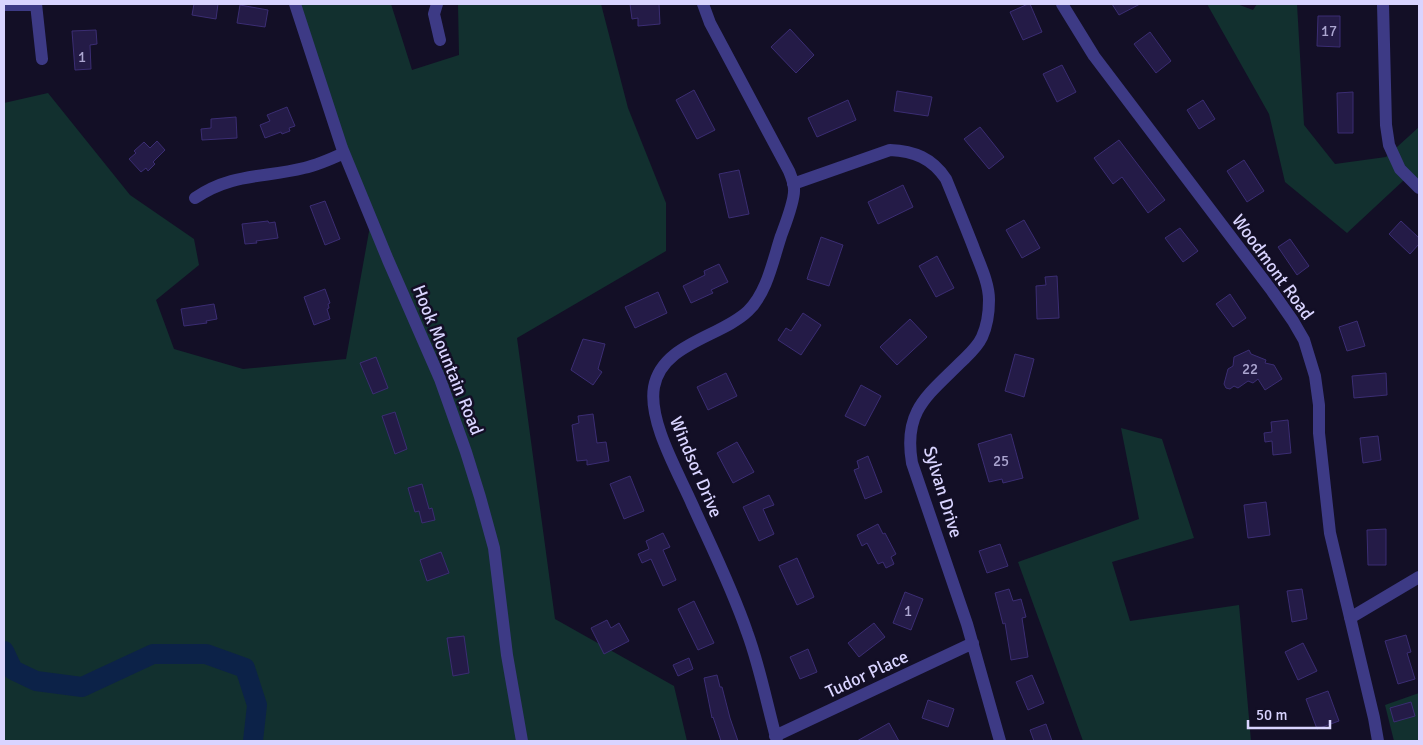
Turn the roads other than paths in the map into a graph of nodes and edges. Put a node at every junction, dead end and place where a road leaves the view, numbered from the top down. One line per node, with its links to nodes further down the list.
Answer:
1 (36, 4): 7 (street); 9 (street)
2 (295, 4): 10 (street, Hook Mountain Road)
3 (437, 4): 8 (street)
4 (703, 4): 11 (street)
5 (1062, 4): 15 (street, Woodmont Road)
6 (1383, 4): 12 (street)
7 (4, 5)
8 (440, 40)
9 (42, 59)
10 (344, 154): 13 (street); 18 (street, Hook Mountain Road)
11 (793, 184): 16 (street, Sylvan Drive); 17 (street, Windsor Drive)
12 (1419, 188)
13 (195, 198)
14 (1419, 577): 15 (street)
15 (1350, 618): 20 (street, Woodmont Road)
16 (973, 643): 17 (street, Tudor Place); 19 (street, Sylvan Drive)
17 (776, 738)
18 (522, 741)
19 (1000, 741)
20 (1378, 741)

